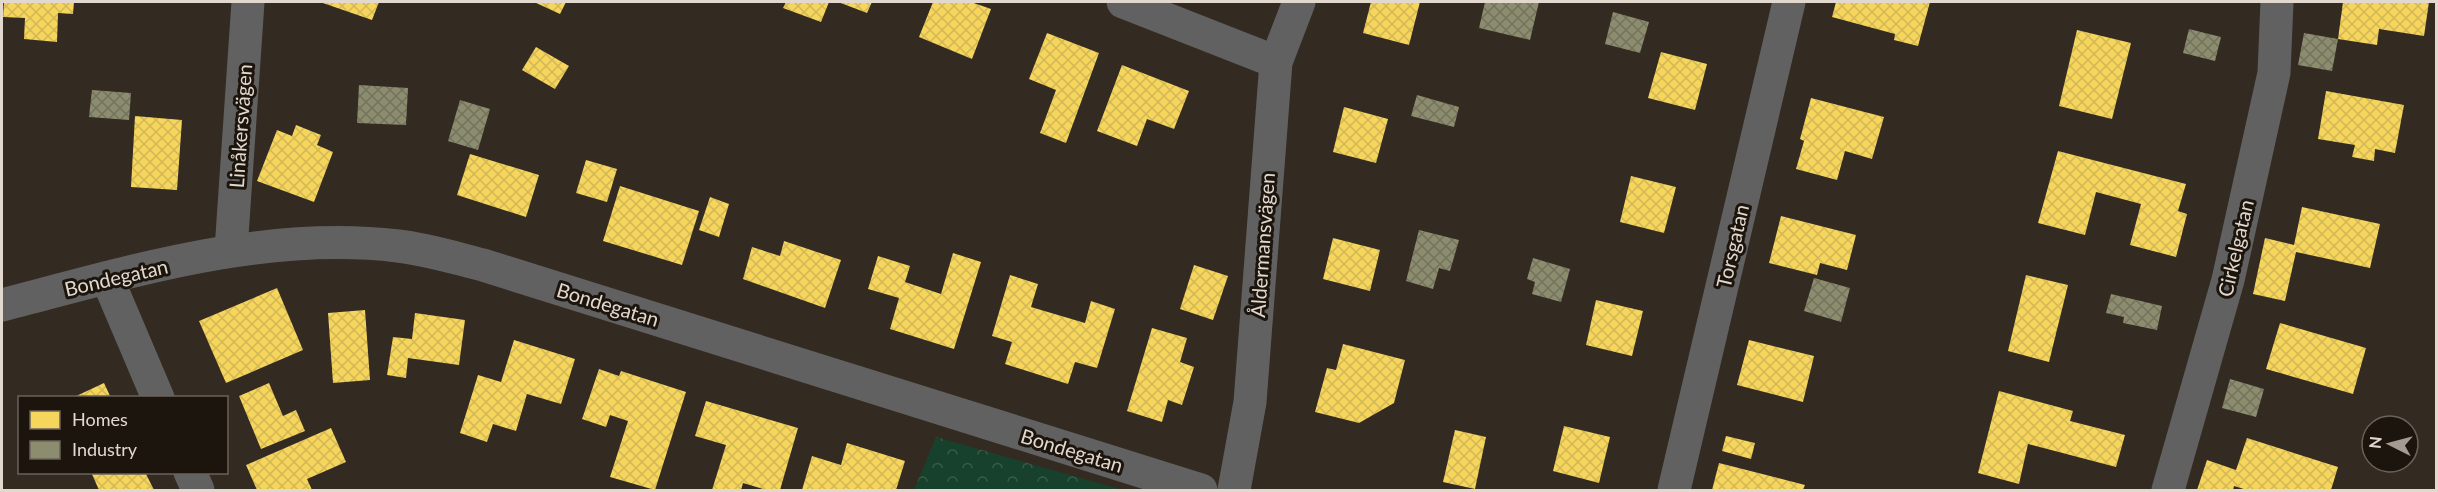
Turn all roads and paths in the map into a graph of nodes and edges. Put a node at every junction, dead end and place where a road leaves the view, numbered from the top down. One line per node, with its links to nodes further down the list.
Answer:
1 (248, 2): 7 (street, Linåkersvägen)
2 (1123, 2): 6 (street)
3 (1299, 2): 6 (street, Åldermansvägen)
4 (1789, 2): 15 (street, Torsgatan)
5 (2277, 2): 16 (street, Cirkelgatan)
6 (1276, 62): 14 (street, Åldermansvägen)
7 (231, 250): 8 (street, Bondegatan); 13 (street, Bondegatan)
8 (107, 278): 9 (street, Bondegatan); 10 (street)
9 (2, 305)
10 (157, 396)
11 (191, 474): 12 (street)
12 (198, 490)
13 (1201, 490)
14 (1234, 490)
15 (1674, 490)
16 (2168, 490)

